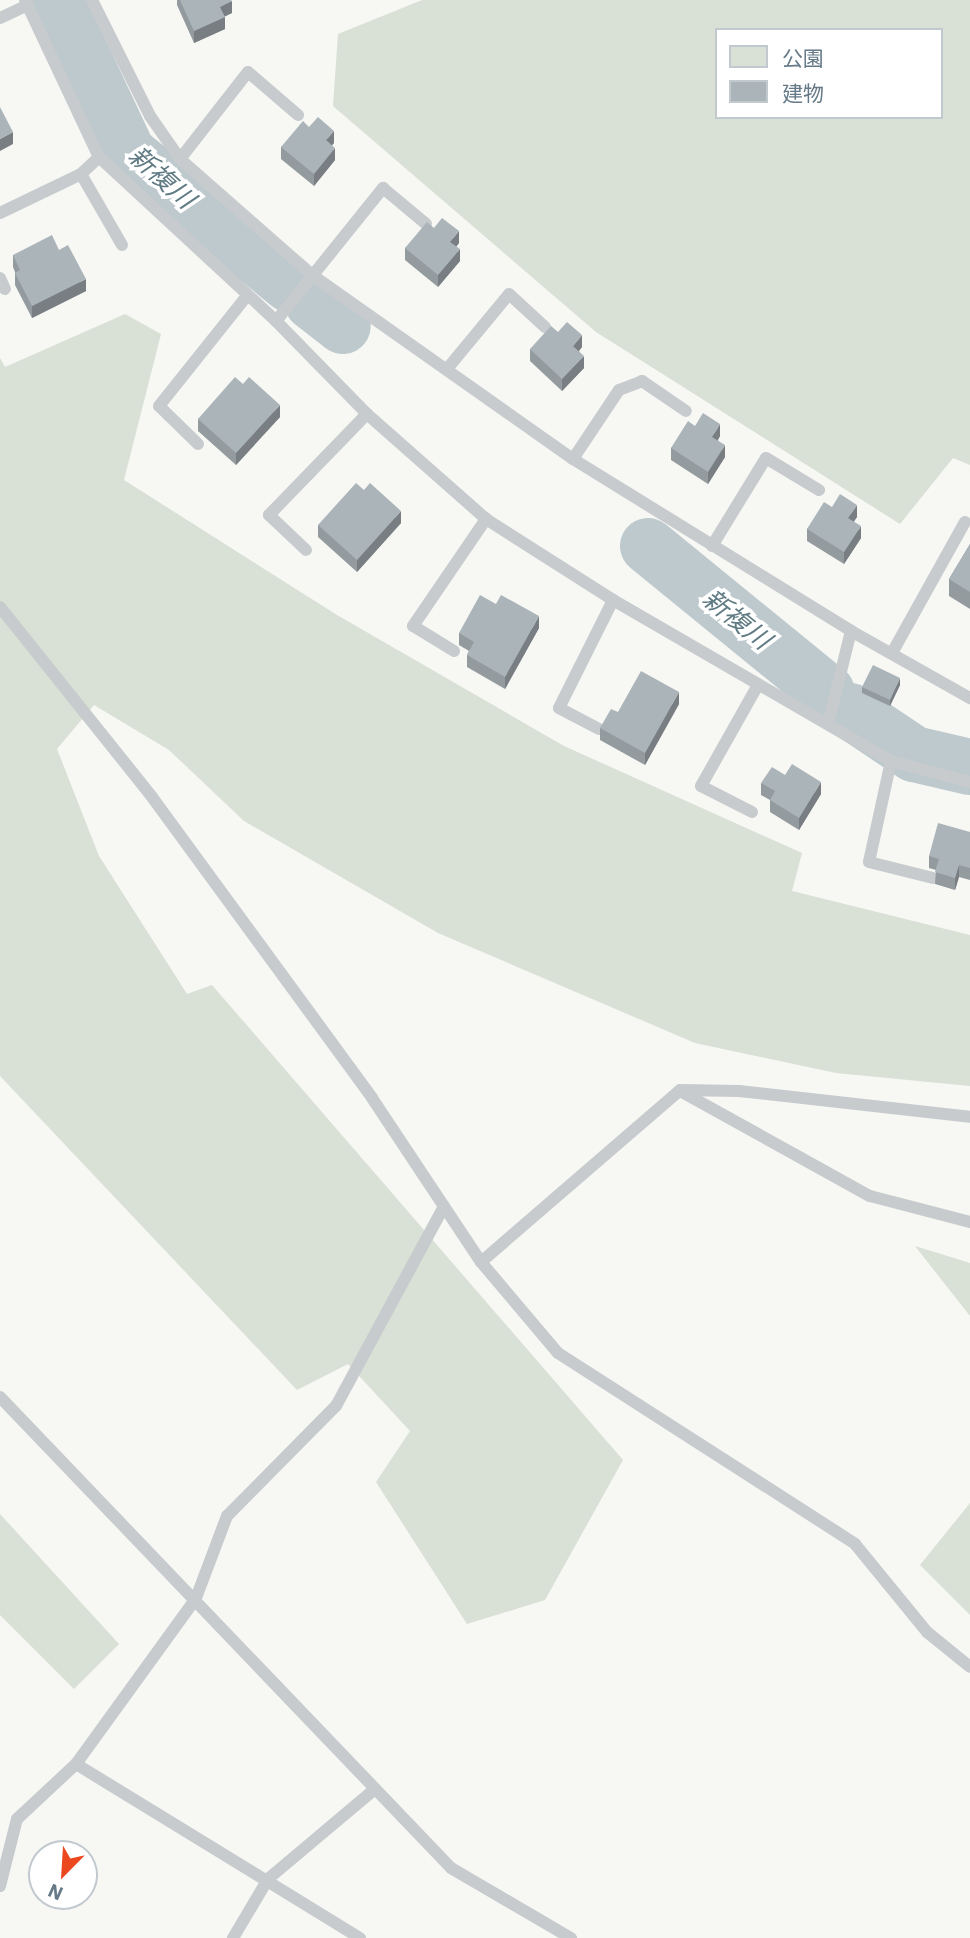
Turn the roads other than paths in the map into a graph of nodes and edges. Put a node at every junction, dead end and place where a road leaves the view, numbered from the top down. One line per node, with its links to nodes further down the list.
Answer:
1 (92, 0): 6 (lane)
2 (27, 3): 3 (lane); 5 (lane)
3 (0, 18)
4 (298, 114): 6 (lane)
5 (99, 157): 7 (lane); 12 (lane)
6 (180, 159): 11 (lane)
7 (81, 174): 8 (lane); 10 (lane)
8 (0, 213)
9 (426, 224): 11 (lane)
10 (122, 245)
11 (312, 275): 13 (lane); 15 (lane)
12 (246, 297): 13 (lane); 18 (lane)
13 (276, 321): 17 (lane)
14 (545, 327): 15 (lane)
15 (447, 369): 19 (lane)
16 (686, 411): 19 (lane)
17 (367, 414): 21 (lane); 24 (lane)
18 (198, 444)
19 (573, 460): 23 (lane)
20 (819, 490): 23 (lane)
21 (486, 519): 25 (lane); 28 (lane)
22 (965, 522): 29 (lane)
23 (712, 546): 27 (lane)
24 (306, 550)
25 (613, 600): 30 (lane); 33 (lane)
26 (0, 607): 40 (lane)
27 (851, 631): 29 (lane); 32 (lane)
28 (454, 651)
29 (892, 653): 31 (lane)
30 (758, 685): 32 (lane); 36 (lane)
31 (970, 698)
32 (828, 724): 34 (lane)
33 (599, 729)
34 (891, 761): 35 (lane); 37 (lane)
35 (970, 782)
36 (752, 812)
37 (933, 878)
38 (680, 1090): 39 (lane); 41 (lane); 42 (lane)
39 (970, 1117)
40 (444, 1206): 42 (lane); 44 (lane)
41 (970, 1222)
42 (481, 1262): 45 (lane)
43 (0, 1397): 44 (lane)
44 (195, 1598): 46 (lane); 47 (lane)
45 (970, 1667)
46 (76, 1764): 48 (lane); 49 (lane)
47 (375, 1789): 48 (lane); 52 (lane)
48 (268, 1879): 50 (lane); 51 (lane)
49 (0, 1886)
50 (233, 1938)
51 (360, 1938)
52 (571, 1938)

